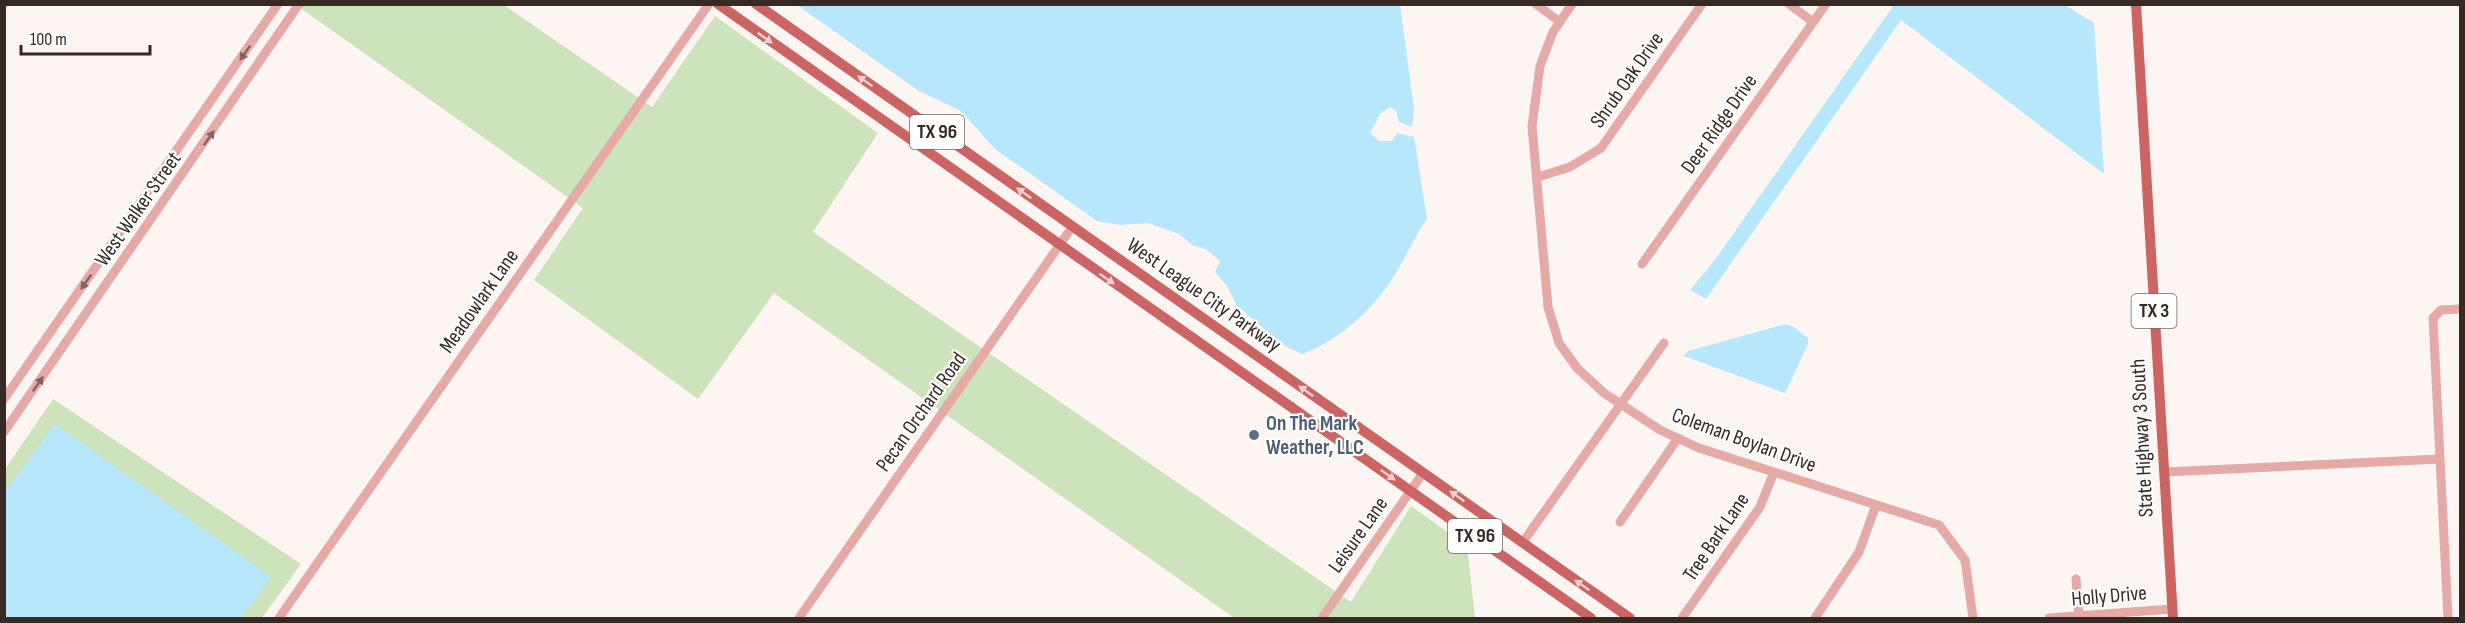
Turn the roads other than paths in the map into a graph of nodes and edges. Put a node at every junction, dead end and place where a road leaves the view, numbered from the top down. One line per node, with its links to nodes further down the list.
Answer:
1 (278, 4): 20 (street, West Walker Street, one-way to 20)
2 (299, 4): 22 (street, West Walker Street, one-way to 2)
3 (709, 4): 36 (street, Meadowlark Lane)
4 (718, 4): 16 (main road, West League City Parkway / TX 96, one-way to 16)
5 (756, 4): 15 (main road, West League City Parkway / TX 96, one-way to 5)
6 (1536, 4): 12 (street)
7 (1572, 4): 12 (street, Coleman Boylan Drive)
8 (1702, 4): 14 (street, Shrub Oak Drive)
9 (1789, 4): 13 (street)
10 (1826, 4): 13 (street, Deer Ridge Drive)
11 (2136, 4): 26 (main road, State Highway 3 South / TX 3)
12 (1560, 22): 14 (street, Coleman Boylan Drive)
13 (1813, 22): 17 (street, Deer Ridge Drive)
14 (1538, 177): 21 (street, Coleman Boylan Drive)
15 (1072, 227): 16 (street, Pecan Orchard Road); 27 (main road, West League City Parkway / TX 96, one-way to 15)
16 (1059, 246): 28 (main road, West League City Parkway / TX 96, one-way to 28); 37 (street, Pecan Orchard Road)
17 (1642, 264)
18 (2460, 309): 24 (street)
19 (1664, 343): 21 (street)
20 (4, 399)
21 (1621, 405): 23 (street, Coleman Boylan Drive); 31 (street)
22 (4, 432)
23 (1678, 438): 25 (street, Coleman Boylan Drive); 30 (street)
24 (2440, 459): 26 (street); 44 (street)
25 (1774, 472): 29 (street, Coleman Boylan Drive); 41 (street, Tree Bark Lane)
26 (2164, 472): 33 (main road, State Highway 3 South / TX 3)
27 (1423, 473): 28 (street, Leisure Lane); 31 (main road, West League City Parkway / TX 96, one-way to 27)
28 (1411, 491): 38 (street, Leisure Lane); 39 (main road, West League City Parkway / TX 96)
29 (1876, 505): 34 (street); 42 (street, Coleman Boylan Drive)
30 (1620, 522)
31 (1523, 542): 40 (main road, West League City Parkway / TX 96, one-way to 31)
32 (2076, 579): 35 (street)
33 (2172, 614): 35 (street, Holly Drive)
34 (1817, 615)
35 (2079, 617): 43 (street, Holly Drive)
36 (279, 618)
37 (799, 618)
38 (1322, 618)
39 (1591, 618)
40 (1630, 618)
41 (1682, 618)
42 (1972, 618)
43 (2049, 618)
44 (2448, 618)

